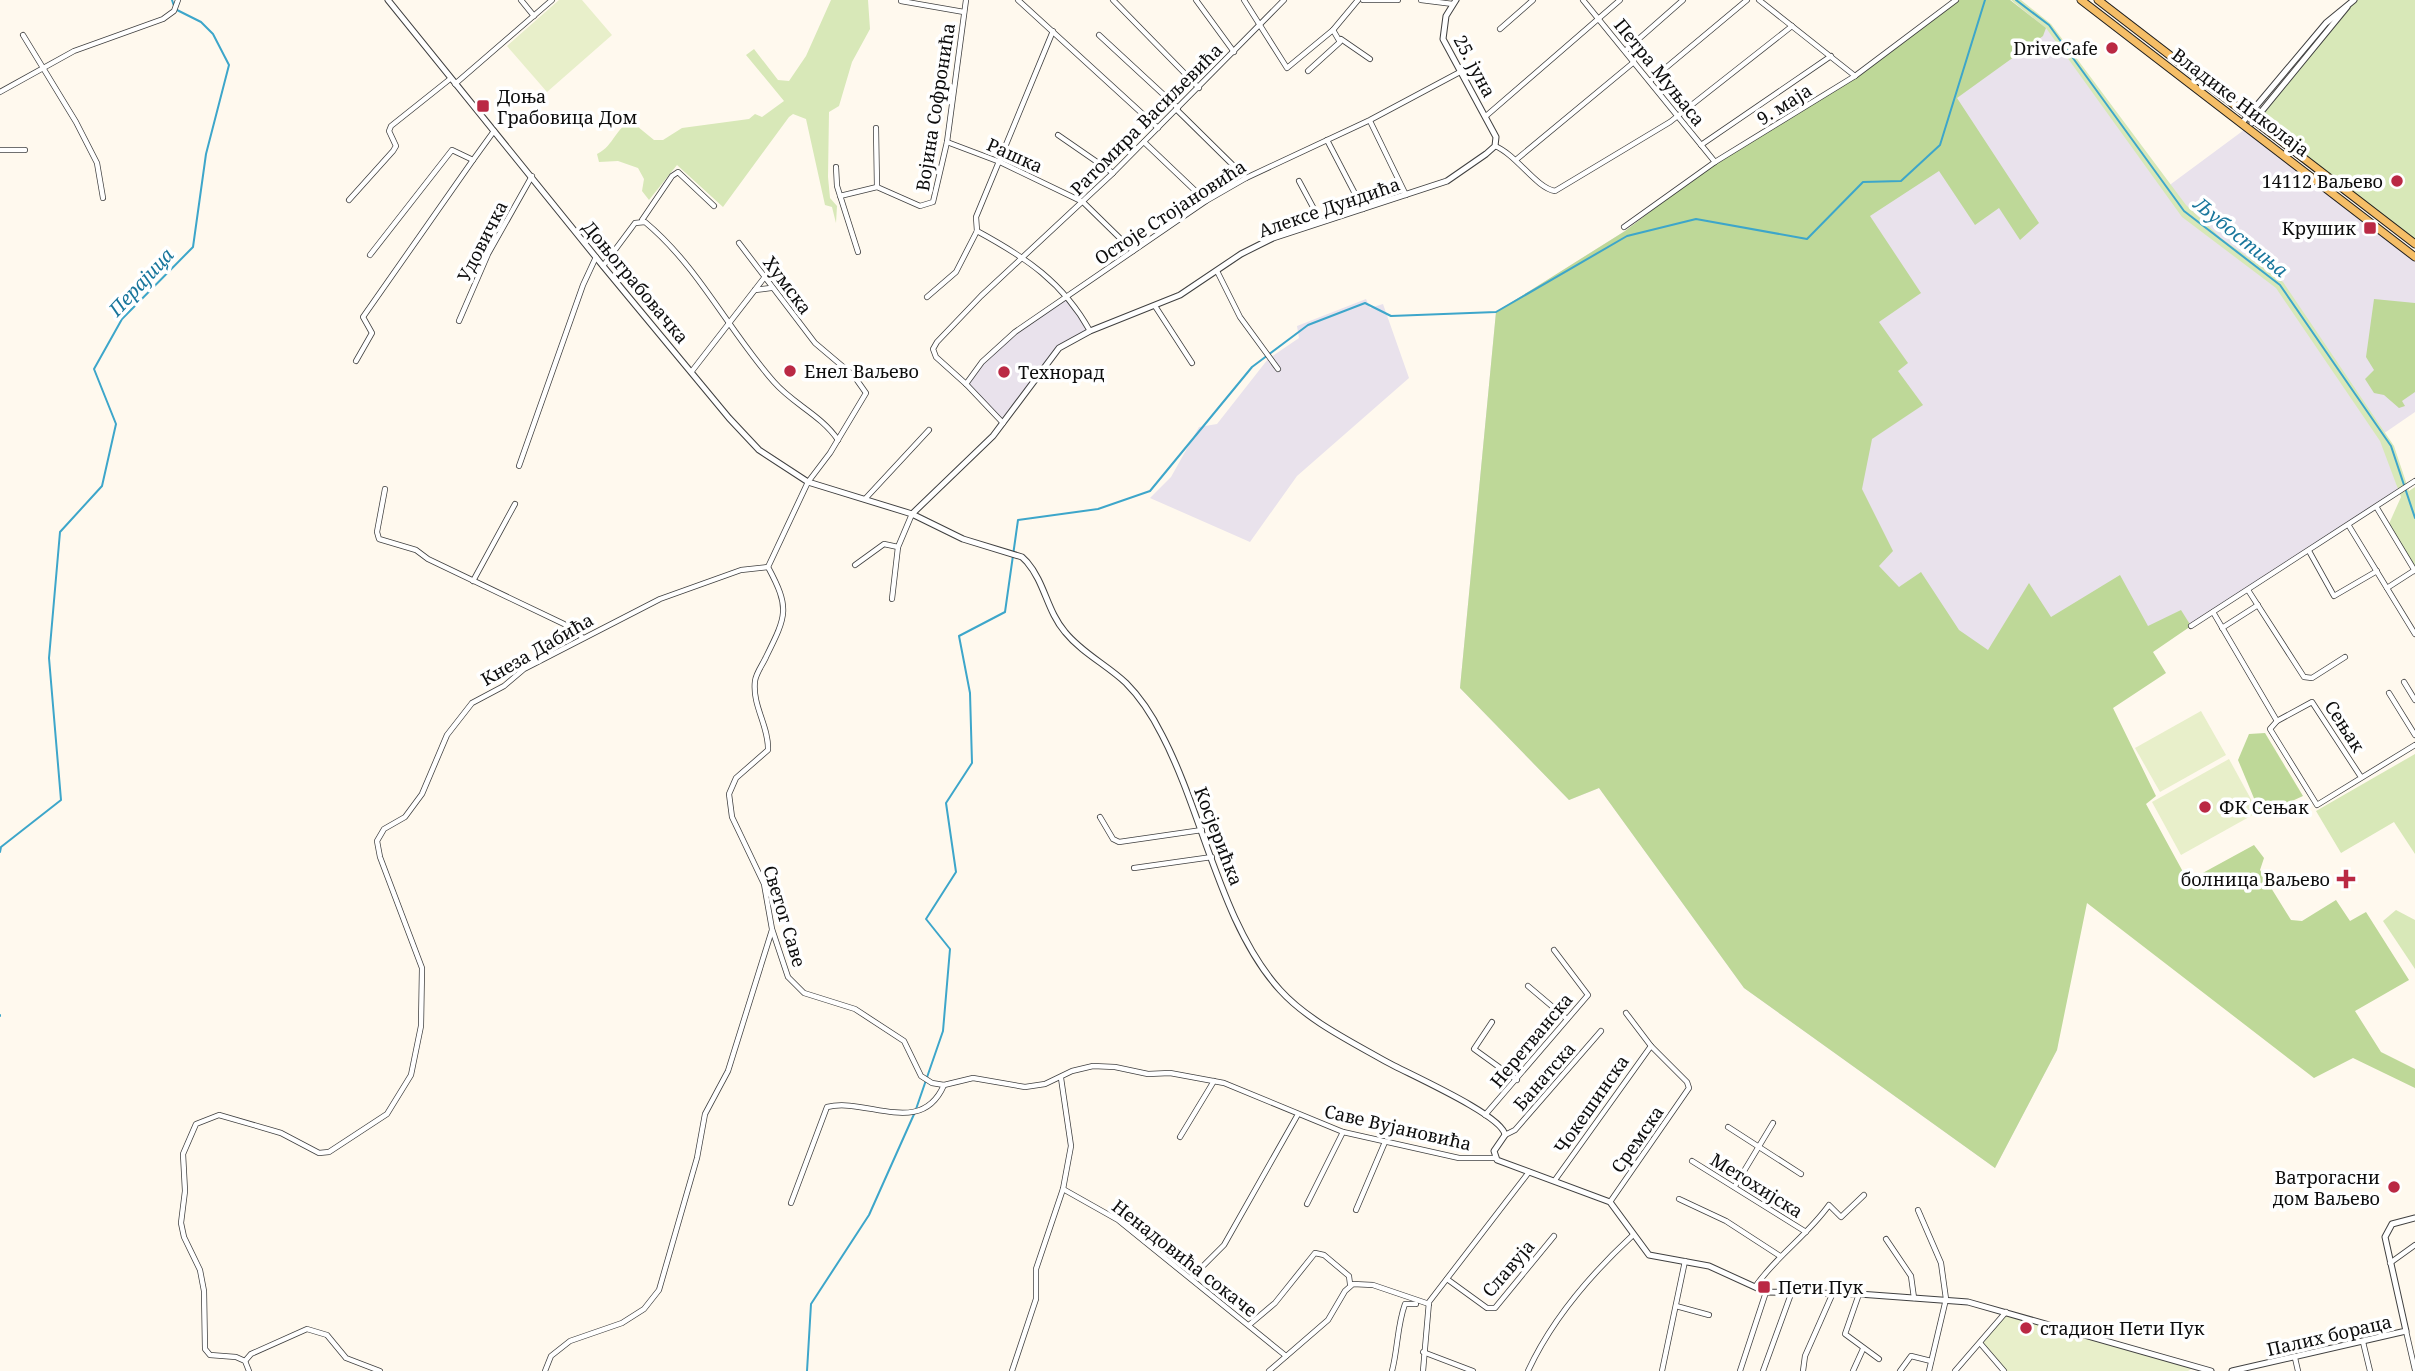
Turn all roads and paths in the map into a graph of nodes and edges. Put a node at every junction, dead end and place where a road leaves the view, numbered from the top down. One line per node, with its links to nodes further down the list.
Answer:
1 (388, 0): 46 (street, Доњограбовачка)
2 (521, 0): 27 (street)
3 (552, 0): 27 (street)
4 (965, 0): 26 (street, Војина Софронића)
5 (1018, 0): 32 (street)
6 (1113, 0): 48 (street)
7 (1196, 0): 38 (street)
8 (1244, 0): 29 (street)
9 (1284, 0): 29 (street, Ратомира Васиљевића)
10 (1360, 0): 11 (street); 33 (street)
11 (1398, 0)
12 (1421, 0): 24 (street)
13 (1532, 0): 31 (street)
14 (1583, 0): 28 (street, Петра Муњаса)
15 (1620, 0): 28 (street)
16 (1684, 0): 37 (street)
17 (1747, 0): 47 (street)
18 (1759, 0): 30 (street)
19 (1956, 0): 45 (street, 9. маја)
20 (2081, 0): 54 (main road, Владике Николаја)
21 (2098, 0): 54 (main road, Владике Николаја)
22 (2354, 0): 54 (street)
23 (901, 1): 26 (street)
24 (1455, 2): 44 (street, 25. јуна)
25 (178, 3): 42 (street)
26 (964, 12): 60 (street, Војина Софронића)
27 (534, 16): 46 (street)
28 (1599, 19): 37 (street, Петра Муњаса); 52 (street)
29 (1261, 24): 33 (street); 38 (street, Ратомира Васиљевића)
30 (1792, 26): 39 (street); 51 (street)
31 (1500, 29)
32 (1053, 30): 56 (street); 68 (street)
33 (1333, 30): 36 (street)
34 (23, 35): 42 (street)
35 (1100, 35): 50 (street)
36 (1340, 39): 40 (street); 43 (street)
37 (1625, 51): 41 (street, Петра Муњаса)
38 (1234, 52): 48 (street, Ратомира Васиљевића)
39 (1831, 56): 45 (street); 62 (street)
40 (1370, 59)
41 (1634, 62): 47 (street, Петра Муњаса); 66 (street)
42 (44, 67): 49 (street); 78 (street)
43 (1308, 71)
44 (1460, 72): 52 (street, 25. јуна); 53 (street, Остоје Стојановића)
45 (1856, 76): 69 (street, 9. маја)
46 (453, 81): 57 (street, Доњограбовачка); 79 (street)
47 (1650, 81): 51 (street, Петра Муњаса)
48 (1199, 88): 50 (street, Ратомира Васиљевића)
49 (0, 92)
50 (1177, 109): 56 (street, Ратомира Васиљевића); 73 (street)
51 (1677, 115): 62 (street, Петра Муњаса); 66 (street)
52 (1486, 116): 63 (street, 25. јуна)
53 (1370, 120): 59 (street, Остоје Стојановића); 76 (street)
54 (2248, 122): 89 (main road, Владике Николаја); 95 (main road, Владике Николаја)
55 (876, 128): 75 (street)
56 (1158, 128): 61 (street, Ратомира Васиљевића)
57 (494, 131): 67 (street); 72 (street, Доњограбовачка)
58 (1058, 135): 71 (street)
59 (1327, 140): 73 (street, Остоје Стојановића); 83 (street)
60 (947, 142): 68 (street, Рашка); 75 (street, Војина Софронића)
61 (1144, 142): 71 (street, Ратомира Васиљевића); 80 (street)
62 (1701, 145): 69 (street, Петра Муњаса)
63 (1494, 146): 66 (street); 76 (street, Алексе Дундића)
64 (0, 150): 65 (street)
65 (25, 150)
66 (1517, 159)
67 (473, 160): 92 (street); 107 (street)
68 (1000, 162): 81 (street, Рашка); 87 (street)
69 (1714, 162): 86 (street, 9. маја)
70 (836, 167): 77 (street)
71 (1113, 173): 81 (street, Ратомира Васиљевића)
72 (532, 176): 93 (street, Доњограбовачка); 104 (street, Удовичка)
73 (1246, 178): 80 (street, Остоје Стојановића)
74 (1299, 181): 85 (street)
75 (877, 187): 77 (street)
76 (1406, 195): 83 (street, Алексе Дундића)
77 (840, 196): 91 (street)
78 (103, 198)
79 (349, 200)
80 (1206, 201): 90 (street, Остоје Стојановића)
81 (1083, 202): 90 (street, Рашка); 94 (street, Ратомира Васиљевића)
82 (714, 206): 84 (street)
83 (1363, 209): 85 (street, Алексе Дундића)
84 (642, 220): 96 (street); 105 (street)
85 (1321, 222): 97 (street, Алексе Дундића)
86 (1624, 227)
87 (977, 230): 94 (street); 102 (street)
88 (738, 243): 98 (street, Хумска)
89 (2415, 244)
90 (1133, 251): 101 (street, Остоје Стојановића)
91 (858, 252)
92 (370, 255)
93 (596, 257): 96 (street, Доњограбовачка); 115 (street)
94 (1025, 257): 101 (street); 111 (street, Ратомира Васиљевића)
95 (2415, 257)
96 (603, 266): 110 (street, Доњограбовачка)
97 (1217, 271): 103 (street, Алексе Дундића); 109 (street)
98 (764, 277): 99 (street, Хумска); 100 (street)
99 (771, 288): 100 (street); 114 (street, Хумска)
100 (754, 290): 105 (street)
101 (1067, 296): 106 (street); 111 (street, Остоје Стојановића)
102 (927, 297)
103 (1155, 306): 106 (street, Алексе Дундића); 108 (street)
104 (459, 321)
105 (728, 324): 110 (street); 114 (street)
106 (1090, 331): 112 (street, Алексе Дундића)
107 (356, 360)
108 (1192, 363)
109 (1278, 369)
110 (692, 371): 117 (street, Доњограбовачка)
111 (966, 384): 112 (street)
112 (1004, 423): 122 (street, Алексе Дундића)
113 (929, 430): 119 (street)
114 (838, 440): 117 (street)
115 (519, 466)
116 (2415, 481): 121 (street)
117 (808, 482): 119 (street, Доњограбовачка); 127 (street)
118 (385, 489): 130 (street)
119 (865, 499): 122 (street, Доњограбовачка)
120 (515, 504): 130 (street)
121 (2377, 508): 123 (street); 129 (street)
122 (912, 514): 124 (street); 149 (street, Косјерићка)
123 (2349, 526): 125 (street); 128 (street)
124 (898, 547): 126 (street); 133 (street)
125 (2309, 551): 128 (street); 132 (street)
126 (855, 565)
127 (768, 567): 139 (street, Кнеза Дабића); 152 (street, Светог Саве)
128 (2377, 571): 131 (street)
129 (2415, 571): 131 (street)
130 (472, 581): 139 (street)
131 (2387, 588): 138 (street)
132 (2248, 590): 134 (street); 135 (street)
133 (892, 599)
134 (2258, 605): 137 (street); 140 (street)
135 (2213, 612): 136 (street); 137 (street, Сењак)
136 (2191, 626)
137 (2222, 628): 144 (street, Сењак)
138 (2415, 634)
139 (582, 637): 220 (street, Кнеза Дабића)
140 (2345, 657)
141 (2404, 682): 143 (street)
142 (2389, 693): 145 (street)
143 (2415, 700)
144 (2277, 721): 147 (street, Сењак); 147 (street, Сењак)
145 (2415, 734)
146 (2415, 745): 147 (street)
147 (2361, 777)
148 (1100, 817): 149 (street)
149 (1202, 830): 150 (street, Косјерићка)
150 (1212, 857): 151 (street); 165 (street, Косјерићка)
151 (1134, 868)
152 (772, 929): 160 (street, Светог Саве); 226 (street)
153 (1555, 950): 156 (street, Неретванска)
154 (1528, 986): 156 (street)
155 (1626, 1013): 159 (street)
156 (1567, 1020): 162 (street, Неретванска)
157 (1492, 1022): 162 (street)
158 (1601, 1031): 170 (street, Банатска)
159 (1651, 1046): 178 (street, Чокешинска); 183 (street, Сремска)
160 (921, 1076): 164 (street, Саве Вујановића)
161 (1061, 1078): 163 (street, Саве Вујановића); 164 (street, Саве Вујановића); 180 (street)
162 (1517, 1080): 165 (street, Неретванска)
163 (1214, 1082): 166 (street, Саве Вујановића); 171 (street)
164 (944, 1084): 184 (street)
165 (1485, 1115): 170 (street, Косјерићка)
166 (1297, 1116): 169 (street, Саве Вујановића); 197 (street)
167 (1773, 1123): 173 (street)
168 (1728, 1127): 173 (street)
169 (1343, 1132): 172 (street, Саве Вујановића); 185 (street)
170 (1505, 1135): 174 (street)
171 (1180, 1137)
172 (1385, 1142): 174 (street, Саве Вујановића); 186 (street)
173 (1758, 1145): 177 (street); 179 (street)
174 (1495, 1158): 176 (street, Саве Вујановића)
175 (1692, 1161): 179 (street, Метохијска)
176 (1530, 1170): 178 (street, Саве Вујановића); 198 (street)
177 (1801, 1174)
178 (1555, 1180): 183 (street, Саве Вујановића)
179 (1735, 1186): 189 (street, Метохијска)
180 (1063, 1189): 197 (street, Ненадовића сокаче); 227 (street)
181 (1864, 1195): 189 (street)
182 (1679, 1199): 194 (street)
183 (1610, 1202): 191 (street)
184 (791, 1203)
185 (1307, 1205)
186 (1356, 1210)
187 (1918, 1210): 206 (street)
188 (2415, 1218): 196 (street, Палих бораца)
189 (1806, 1232): 194 (street)
190 (1554, 1236): 198 (street, Славуја)
191 (1632, 1236): 195 (street); 232 (street)
192 (1886, 1238): 205 (street)
193 (2414, 1247): 196 (street)
194 (1780, 1256): 200 (street)
195 (1685, 1260): 200 (street); 208 (street)
196 (2390, 1264): 212 (street, Палих бораца)
197 (1192, 1277): 211 (street, Ненадовића сокаче)
198 (1447, 1279): 207 (street)
199 (1350, 1285): 207 (street); 211 (street); 217 (street)
200 (1755, 1287): 201 (street)
201 (1766, 1292): 202 (street); 234 (street)
202 (1791, 1294): 204 (street); 235 (street)
203 (1859, 1294): 204 (street); 205 (street); 215 (street)
204 (1832, 1295): 236 (street)
205 (1914, 1297): 206 (street)
206 (1946, 1299): 209 (street); 221 (street)
207 (1426, 1304): 216 (street); 229 (street)
208 (1676, 1306): 210 (street); 233 (street)
209 (2006, 1312): 214 (street); 241 (street)
210 (1709, 1315)
211 (1249, 1325): 217 (street, Ненадовића сокаче)
212 (2406, 1331): 213 (street, Палих бораца); 223 (street)
213 (2363, 1342): 218 (street, Палих бораца); 244 (street)
214 (1980, 1343): 222 (street); 240 (street)
215 (1863, 1349): 219 (street); 237 (street)
216 (1423, 1352): 230 (street); 231 (street)
217 (1286, 1356): 228 (street)
218 (2295, 1358): 242 (street, Палих бораца); 243 (street)
219 (1879, 1359)
220 (245, 1361): 224 (street); 225 (street)
221 (1931, 1361): 238 (street); 239 (street)
222 (1960, 1369)
223 (2415, 1370)
224 (248, 1371)
225 (380, 1371)
226 (545, 1371)
227 (1012, 1371)
228 (1269, 1371)
229 (1392, 1371)
230 (1423, 1371)
231 (1473, 1371)
232 (1528, 1371)
233 (1662, 1371)
234 (1740, 1371)
235 (1763, 1371)
236 (1803, 1371)
237 (1853, 1371)
238 (1900, 1371)
239 (1929, 1371)
240 (2004, 1371)
241 (2211, 1371)
242 (2232, 1371)
243 (2298, 1371)
244 (2370, 1371)

